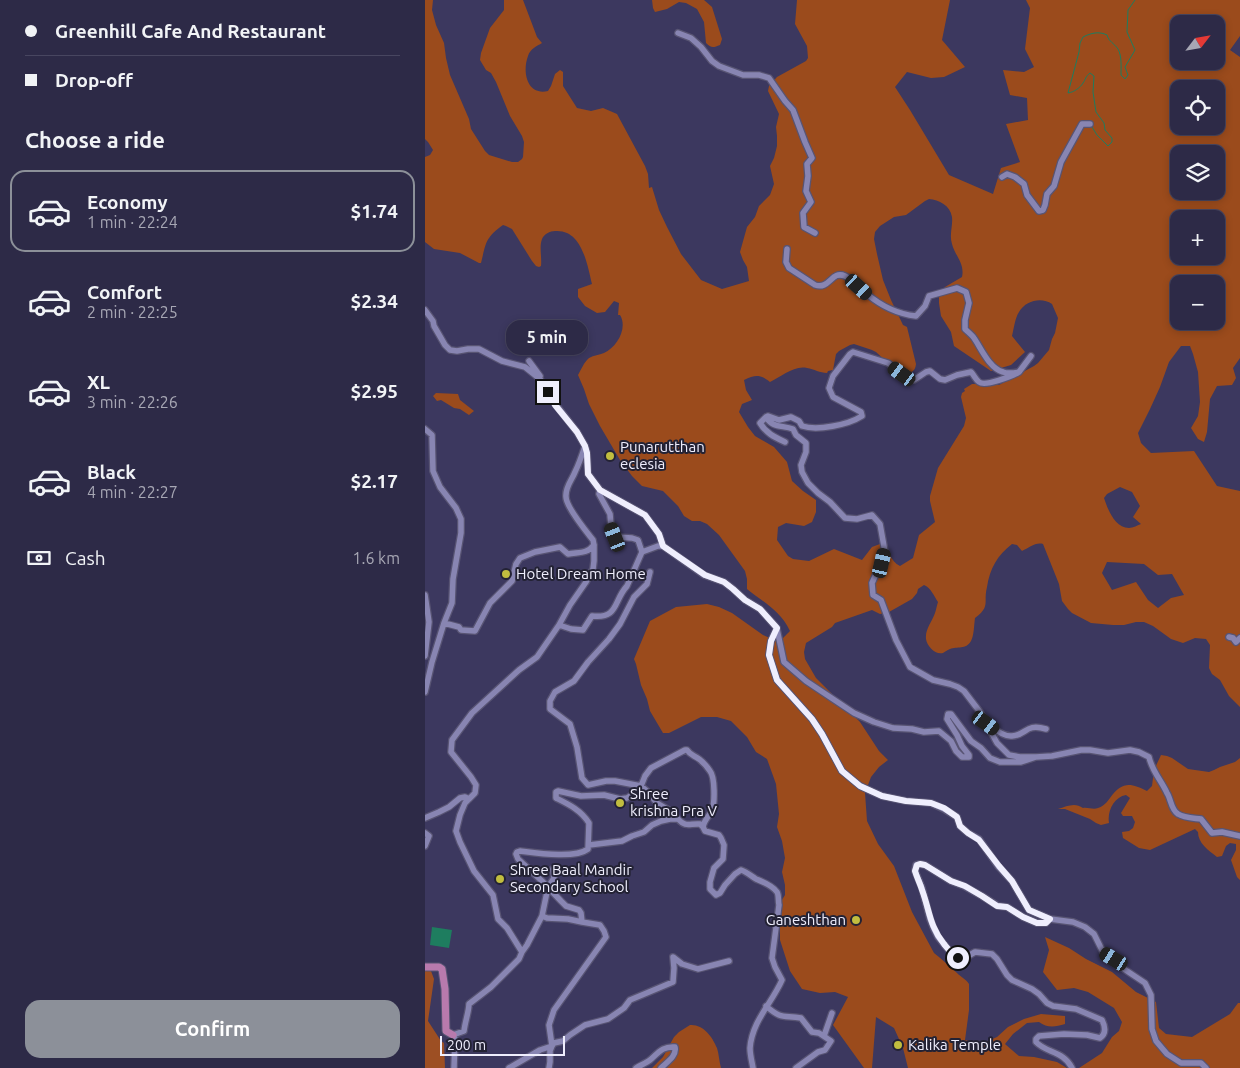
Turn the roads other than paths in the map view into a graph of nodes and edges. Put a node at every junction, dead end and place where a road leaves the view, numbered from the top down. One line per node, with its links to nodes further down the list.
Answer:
1 (679, 33): 4 (street)
2 (1090, 124): 3 (street)
3 (1002, 178)
4 (815, 233)
5 (787, 249): 9 (street)
6 (425, 310): 10 (street)
7 (1031, 356): 9 (street)
8 (529, 361): 10 (street)
9 (1019, 372): 11 (street)
10 (540, 379): 14 (street)
11 (766, 417): 13 (street); 29 (street)
12 (425, 430): 21 (street)
13 (785, 442)
14 (585, 446): 15 (street); 16 (street)
15 (600, 490): 17 (street); 18 (street)
16 (594, 545): 21 (street); 22 (street)
17 (663, 546): 18 (street); 23 (street)
18 (642, 552): 22 (street)
19 (650, 572): 32 (street)
20 (425, 595): 26 (street)
21 (444, 622): 27 (street)
22 (559, 625): 33 (street)
23 (777, 628): 31 (street); 44 (street)
24 (1229, 637): 25 (street)
25 (1240, 638)
26 (425, 656)
27 (427, 669): 28 (street)
28 (425, 692)
29 (986, 723): 30 (street); 31 (street)
30 (1046, 729)
31 (1036, 757): 38 (street)
32 (641, 786): 35 (street); 36 (street); 39 (street)
33 (469, 799): 34 (street); 46 (street)
34 (425, 818)
35 (678, 819): 36 (street); 39 (street)
36 (703, 827): 49 (street)
37 (425, 833): 40 (street)
38 (1240, 836)
39 (589, 845): 42 (street)
40 (425, 846)
41 (553, 869): 42 (street)
42 (548, 887): 43 (street); 45 (street)
43 (542, 916): 45 (street); 46 (street)
44 (1050, 919): 61 (street); 62 (street)
45 (582, 922): 53 (street)
46 (522, 952): 51 (street)
47 (729, 961): 53 (street)
48 (425, 967): 51 (main road)
49 (766, 1006): 52 (street); 59 (street)
50 (832, 1013): 52 (street)
51 (453, 1035): 54 (street)
52 (824, 1036): 60 (street)
53 (552, 1046): 55 (street); 56 (street)
54 (454, 1068)
55 (509, 1068)
56 (549, 1068)
57 (636, 1068): 58 (street)
58 (661, 1068)
59 (753, 1068)
60 (796, 1068)
61 (1072, 1068)
62 (1206, 1068)

